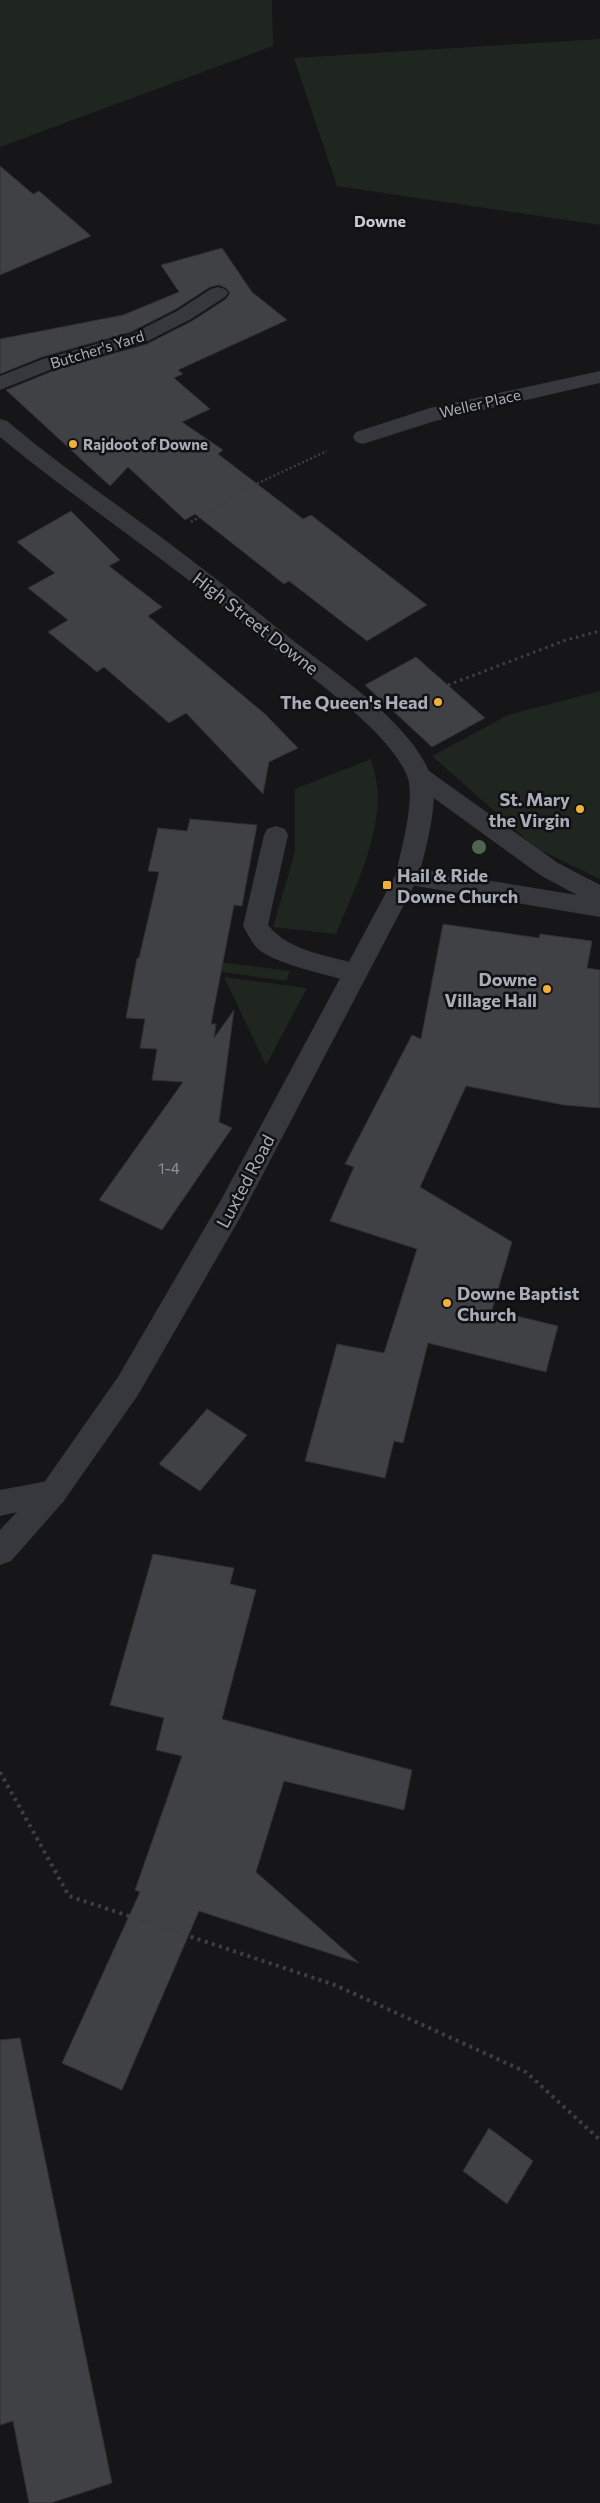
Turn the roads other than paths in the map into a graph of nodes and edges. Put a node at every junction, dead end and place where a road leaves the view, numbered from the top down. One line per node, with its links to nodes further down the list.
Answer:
1 (218, 293): 3 (street, Butcher's Yard)
2 (600, 377): 5 (street, Weller Place)
3 (0, 384)
4 (0, 426): 6 (street, High Street Downe)
5 (363, 437)
6 (421, 777): 8 (street, Luxted Road); 9 (street, High Street Downe)
7 (276, 835): 11 (street)
8 (408, 876): 10 (street); 11 (street, Luxted Road)
9 (600, 896)
10 (600, 908)
11 (355, 973): 12 (street, Luxted Road)
12 (53, 1493): 13 (street); 14 (street, Luxted Road)
13 (0, 1504)
14 (0, 1551)

